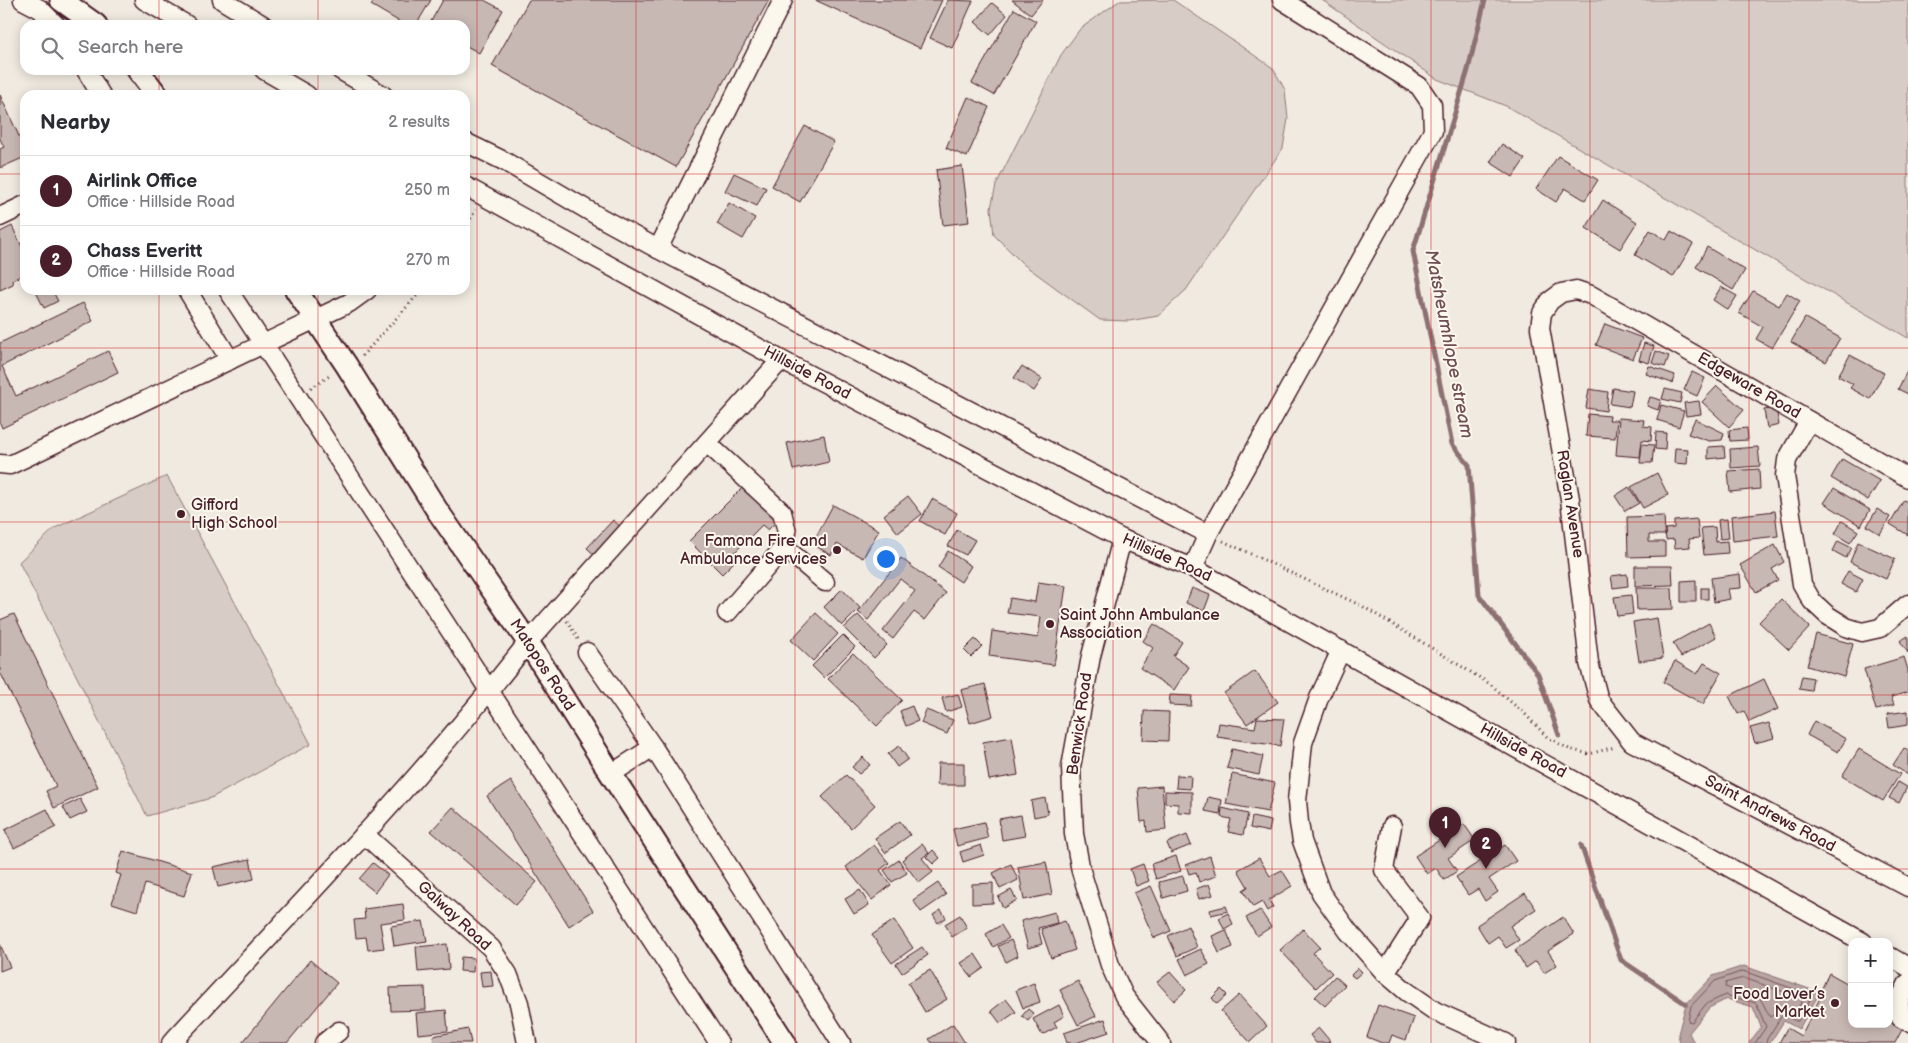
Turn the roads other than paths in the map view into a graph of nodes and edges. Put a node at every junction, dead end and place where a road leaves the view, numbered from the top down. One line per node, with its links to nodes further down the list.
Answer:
1 (23, 0): 7 (street)
2 (60, 0): 8 (main road)
3 (144, 0): 9 (street)
4 (222, 0): 10 (street)
5 (783, 0): 23 (street)
6 (1282, 0): 37 (street)
7 (51, 20)
8 (89, 20)
9 (178, 20)
10 (255, 20)
11 (89, 75): 15 (street)
12 (142, 75): 16 (main road)
13 (272, 75): 17 (street)
14 (349, 75): 18 (street)
15 (98, 90)
16 (153, 90)
17 (298, 90)
18 (374, 90)
19 (470, 148): 23 (street)
20 (470, 189): 32 (street, Hillside Road)
21 (20, 207): 22 (street)
22 (0, 217)
23 (658, 249): 37 (street)
24 (191, 295): 31 (street)
25 (231, 295): 30 (street)
26 (299, 295): 29 (main road, Matopos Road)
27 (360, 295): 29 (street)
28 (1591, 295): 33 (street, Edgeware Road); 48 (street, Raglan Avenue)
29 (316, 319): 30 (street); 44 (main road, Matopos Road)
30 (264, 344): 31 (street); 47 (street)
31 (230, 360): 35 (street)
32 (781, 360): 34 (street); 38 (street, Hillside Road)
33 (1809, 421): 36 (street, Edgeware Road); 42 (street)
34 (707, 443): 39 (street); 44 (street)
35 (0, 464)
36 (1908, 478)
37 (1208, 534): 40 (street)
38 (1122, 538): 40 (street, Hillside Road); 67 (street, Benwick Road)
39 (784, 547): 41 (street); 43 (street)
40 (1193, 568): 45 (street, Hillside Road)
41 (825, 582)
42 (1908, 604)
43 (727, 613)
44 (528, 642): 47 (street); 50 (main road, Matopos Road)
45 (1341, 650): 54 (street, Hillside Road); 57 (street)
46 (587, 652): 49 (street)
47 (490, 691): 52 (street); 64 (street)
48 (1632, 742): 53 (street, Saint Andrews Road)
49 (652, 747): 50 (street); 66 (street)
50 (611, 774): 65 (main road, Matopos Road)
51 (1392, 826): 57 (street)
52 (364, 834): 61 (street); 63 (street, Galway Road)
53 (1908, 887)
54 (1856, 938)
55 (1893, 958): 56 (street)
56 (1908, 967)
57 (1385, 973): 68 (street)
58 (1908, 983): 59 (street)
59 (1908, 1022)
60 (339, 1031): 62 (street)
61 (171, 1043)
62 (324, 1043)
63 (527, 1043)
64 (719, 1043)
65 (785, 1043)
66 (841, 1043)
67 (1161, 1043)
68 (1506, 1043)

